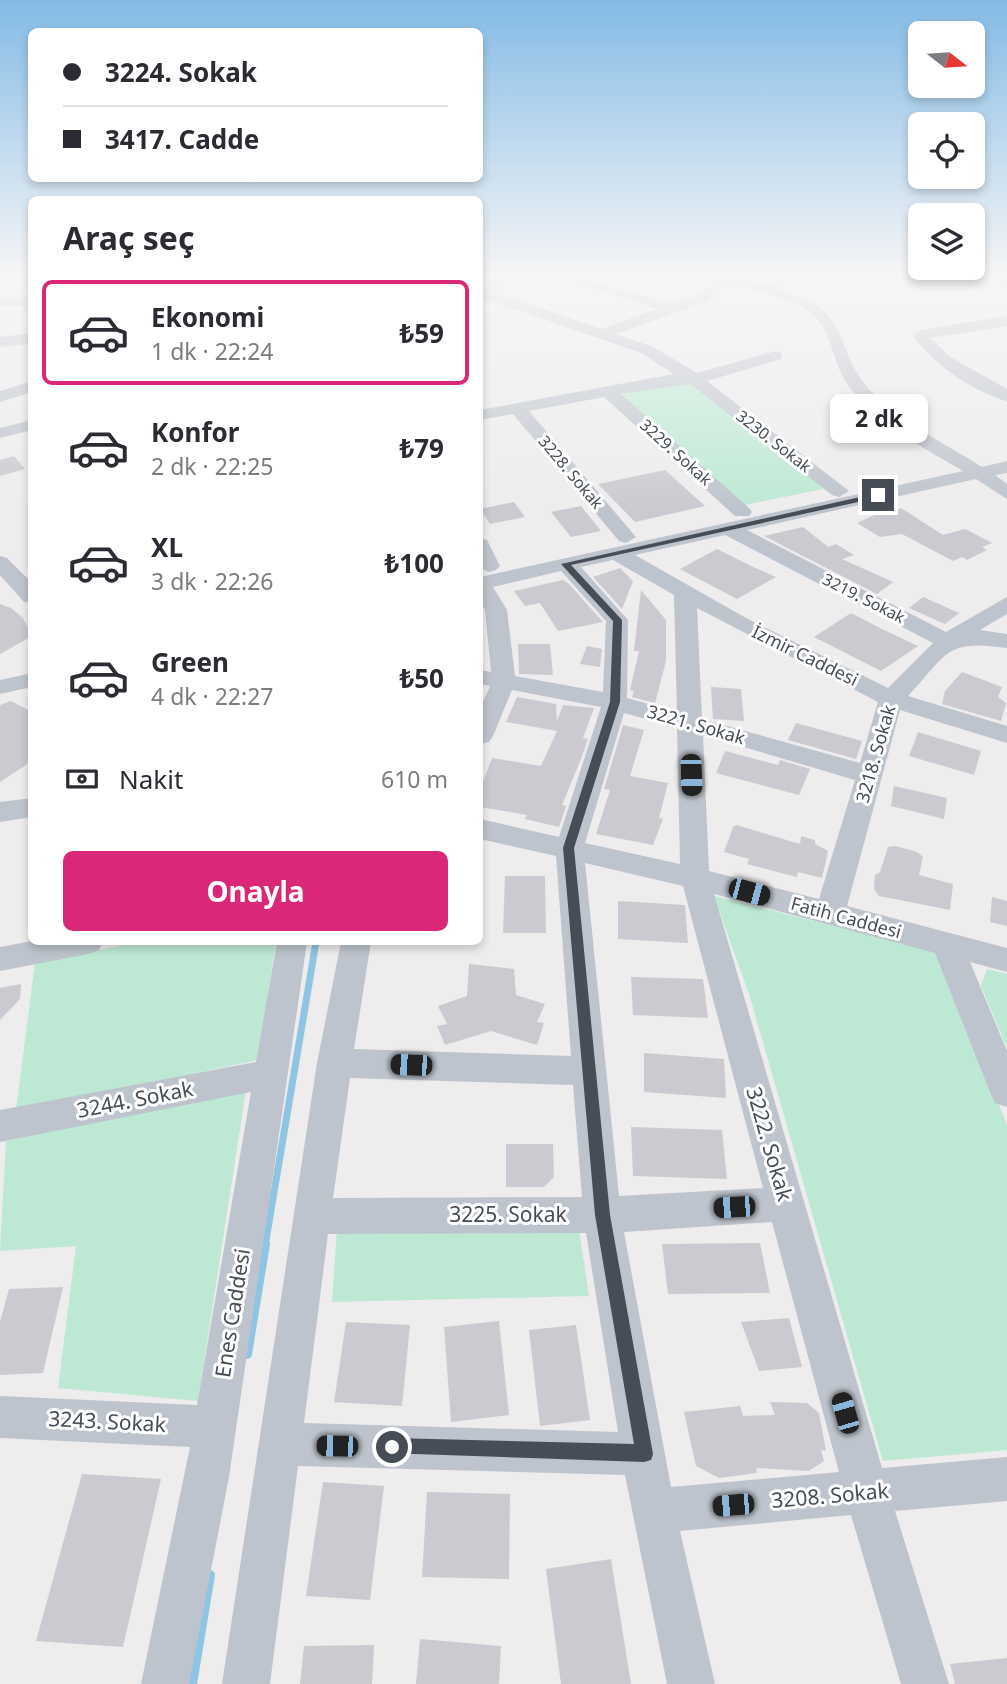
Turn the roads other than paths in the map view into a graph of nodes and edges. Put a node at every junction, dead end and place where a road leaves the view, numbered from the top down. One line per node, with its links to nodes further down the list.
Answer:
1 (651, 353): 5 (street, 3230. Sokak)
2 (840, 353): 15 (street)
3 (937, 353): 8 (street)
4 (776, 356): 5 (street)
5 (694, 379): 7 (street); 16 (street, 3230. Sokak)
6 (28, 387): 9 (street)
7 (610, 393): 10 (street); 18 (street, 3229. Sokak)
8 (1007, 396)
9 (0, 397)
10 (517, 408): 11 (street); 19 (street, 3228. Sokak)
11 (483, 414)
12 (28, 426): 13 (street)
13 (0, 433)
14 (1007, 467): 15 (street)
15 (972, 469): 16 (street); 17 (street); 18 (street)
16 (839, 491): 18 (street)
17 (1007, 493)
18 (734, 520): 19 (street); 28 (street, 3219. Sokak)
19 (620, 544): 21 (street); 22 (street); 26 (street, İzmir Caddesi)
20 (0, 562): 25 (street)
21 (566, 564): 23 (street); 34 (street)
22 (483, 575)
23 (483, 575)
24 (483, 578): 32 (street)
25 (28, 593)
26 (685, 593): 33 (street, İzmir Caddesi); 36 (street, 3222. Sokak)
27 (1007, 604): 28 (street, 3218. Sokak)
28 (947, 641): 29 (street); 33 (street, 3218. Sokak)
29 (1007, 641)
30 (28, 662): 31 (street)
31 (0, 667)
32 (492, 679): 34 (street, 3221. Sokak); 35 (street)
33 (891, 699): 37 (street, İzmir Caddesi); 38 (street, 3218. Sokak)
34 (615, 702): 36 (street, 3221. Sokak); 42 (street)
35 (483, 722)
36 (690, 723): 38 (street, 3221. Sokak); 43 (street, 3222. Sokak)
37 (1007, 735)
38 (870, 775): 44 (street, 3218. Sokak)
39 (28, 808): 40 (street)
40 (0, 812)
41 (483, 830): 42 (street, Fatih Caddesi)
42 (569, 848): 43 (street, Fatih Caddesi); 52 (street)
43 (695, 878): 44 (street, Fatih Caddesi); 56 (street, 3222. Sokak)
44 (830, 914): 45 (street, Fatih Caddesi)
45 (947, 944): 50 (street, Fatih Caddesi); 54 (street)
46 (72, 945): 49 (street)
47 (292, 945): 53 (street, Enes Caddesi)
48 (354, 945): 51 (street)
49 (0, 959)
50 (1007, 960)
51 (334, 1063): 52 (street); 58 (street)
52 (590, 1071): 57 (street)
53 (270, 1074): 55 (street, 3244. Sokak); 60 (street, Enes Caddesi)
54 (1007, 1092)
55 (0, 1126)
56 (786, 1204): 57 (street, 3225. Sokak); 64 (street, 3222. Sokak)
57 (603, 1215): 58 (street, 3225. Sokak); 62 (street)
58 (314, 1216): 61 (street)
59 (0, 1417): 60 (street, 3243. Sokak)
60 (215, 1427): 66 (street, Enes Caddesi)
61 (281, 1444): 62 (street); 67 (street)
62 (644, 1454): 65 (street)
63 (1007, 1479): 64 (street, 3208. Sokak)
64 (867, 1494): 65 (street, 3208. Sokak); 69 (street, 3222. Sokak)
65 (653, 1511): 68 (street)
66 (165, 1684)
67 (246, 1684)
68 (691, 1684)
69 (925, 1684)

